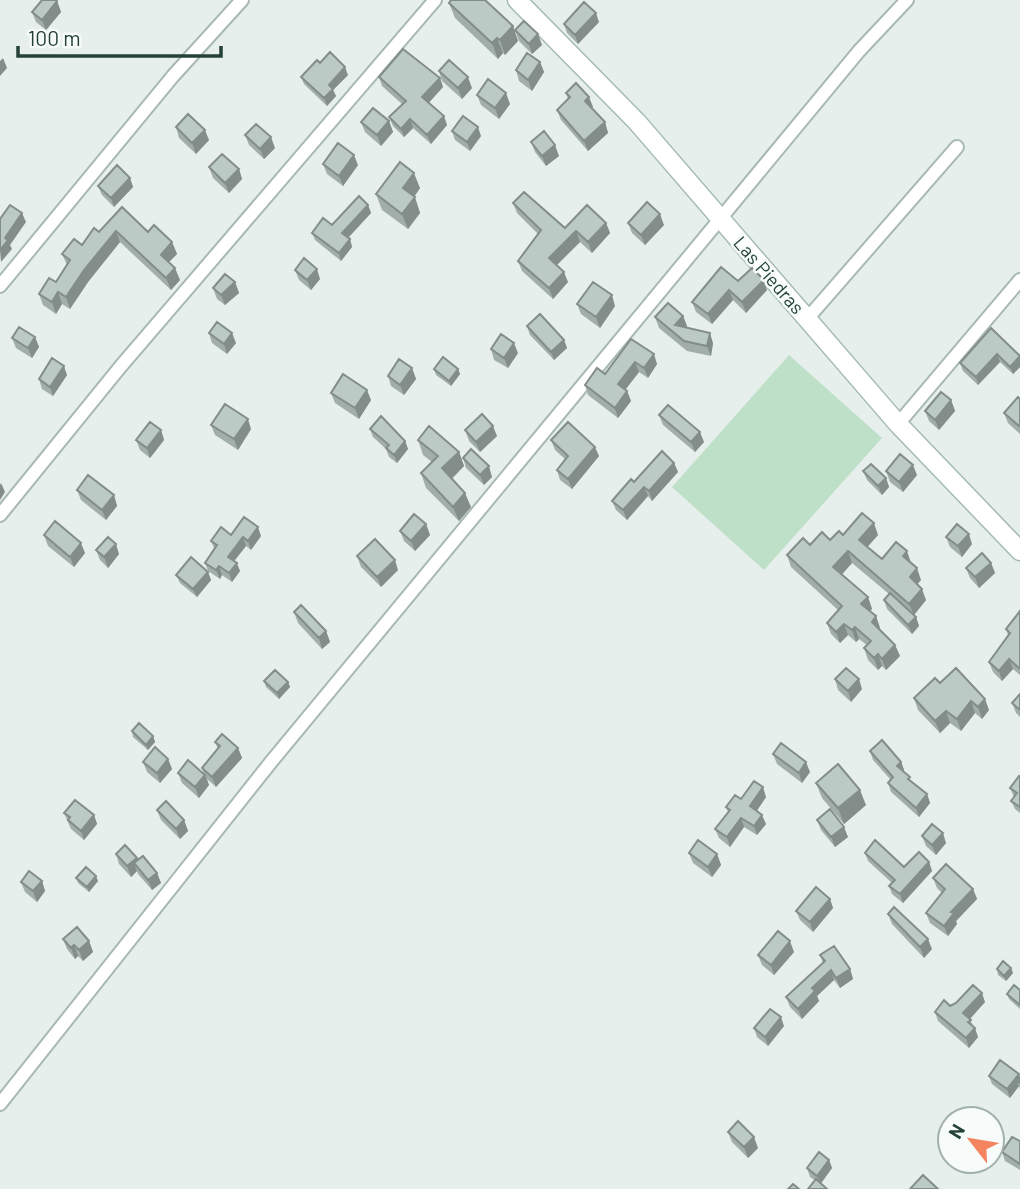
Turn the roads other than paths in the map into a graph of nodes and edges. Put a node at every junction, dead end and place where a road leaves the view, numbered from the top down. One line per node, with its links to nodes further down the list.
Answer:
1 (242, 0): 8 (street)
2 (435, 0): 11 (street)
3 (517, 0): 6 (street, Las Piedras)
4 (907, 0): 6 (street)
5 (957, 147): 9 (street)
6 (720, 218): 9 (street, Las Piedras); 13 (street)
7 (1020, 280): 10 (street)
8 (0, 286)
9 (807, 319): 10 (street, Las Piedras)
10 (898, 424): 12 (street, Las Piedras)
11 (0, 515)
12 (1020, 551)
13 (0, 1104)

